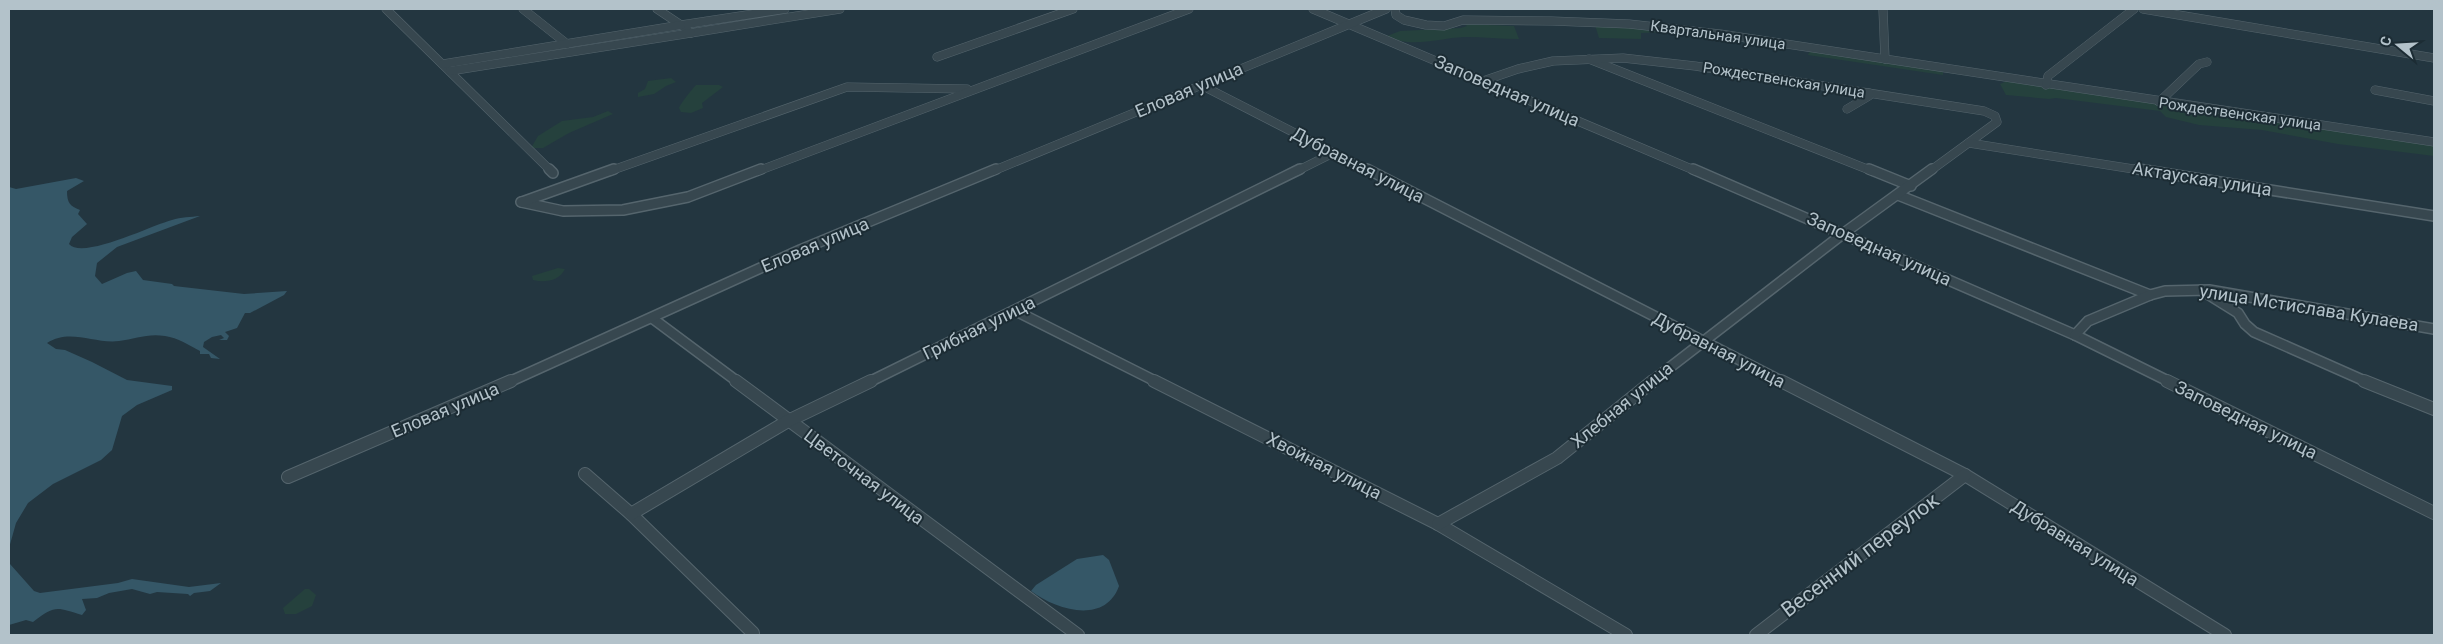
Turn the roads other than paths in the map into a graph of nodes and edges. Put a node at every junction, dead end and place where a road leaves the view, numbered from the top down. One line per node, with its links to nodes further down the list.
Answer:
1 (386, 9): 23 (street)
2 (523, 9): 17 (street)
3 (657, 9): 15 (street)
4 (785, 9): 15 (street)
5 (840, 9): 16 (street)
6 (1073, 9): 18 (street)
7 (1189, 9): 28 (street)
8 (1314, 9): 14 (street, Заповедная улица)
9 (1386, 9): 14 (street, Еловая улица)
10 (1395, 9): 21 (street, Квартальная улица)
11 (2134, 9): 27 (street)
12 (2143, 9): 20 (street)
13 (1883, 10): 21 (street)
14 (1346, 23): 25 (street, Заповедная улица); 26 (street, Еловая улица)
15 (681, 25): 16 (street); 17 (street)
16 (691, 33): 24 (street)
17 (567, 44): 23 (street)
18 (937, 57)
19 (1584, 57): 25 (street, Рождественская улица); 30 (street, Рождественская улица); 39 (street)
20 (2434, 58)
21 (1885, 59): 27 (street, Квартальная улица)
22 (2207, 62): 31 (street)
23 (443, 64): 24 (street)
24 (450, 71): 38 (street)
25 (1483, 81): 42 (street, Заповедная улица)
26 (1201, 85): 37 (street, Дубравная улица); 46 (street, Еловая улица)
27 (2046, 85): 31 (street, Рождественская улица)
28 (974, 89): 28 (street)
29 (2375, 90): 32 (street)
30 (1869, 93): 33 (street); 34 (street, Рождественская улица)
31 (2159, 102): 35 (street, Рождественская улица)
32 (2434, 102)
33 (1847, 109)
34 (1984, 111): 36 (street, Хлебная улица)
35 (2434, 142)
36 (1969, 143): 39 (street, Хлебная улица); 41 (street, Актауская улица)
37 (1333, 153): 45 (street, Грибная улица); 49 (street, Дубравная улица)
38 (553, 173)
39 (1911, 186): 40 (street, Хлебная улица)
40 (1898, 196): 42 (street, Хлебная улица); 44 (street)
41 (2434, 216)
42 (1844, 233): 48 (street, Заповедная улица); 49 (street, Хлебная улица)
43 (2200, 290): 44 (street, улица Мстислава Кулаева); 47 (street, улица Мстислава Кулаева); 50 (street)
44 (2150, 295): 48 (street, улица Мстислава Кулаева)
45 (1016, 311): 51 (street, Грибная улица); 57 (street, Хвойная улица)
46 (652, 318): 51 (street, Цветочная улица); 54 (street, Еловая улица)
47 (2434, 329)
48 (2075, 335): 56 (street, Заповедная улица)
49 (1702, 341): 53 (street, Дубравная улица); 57 (street, Хлебная улица)
50 (2434, 409)
51 (788, 420): 55 (street, Грибная улица); 59 (street, Цветочная улица)
52 (585, 474): 55 (street)
53 (1965, 475): 61 (street, Весенний переулок); 62 (street, Дубравная улица)
54 (288, 477)
55 (631, 514): 58 (street)
56 (2434, 514)
57 (1438, 524): 60 (street, Хвойная улица)
58 (753, 633)
59 (1078, 635)
60 (1626, 635)
61 (1756, 635)
62 (2225, 635)

